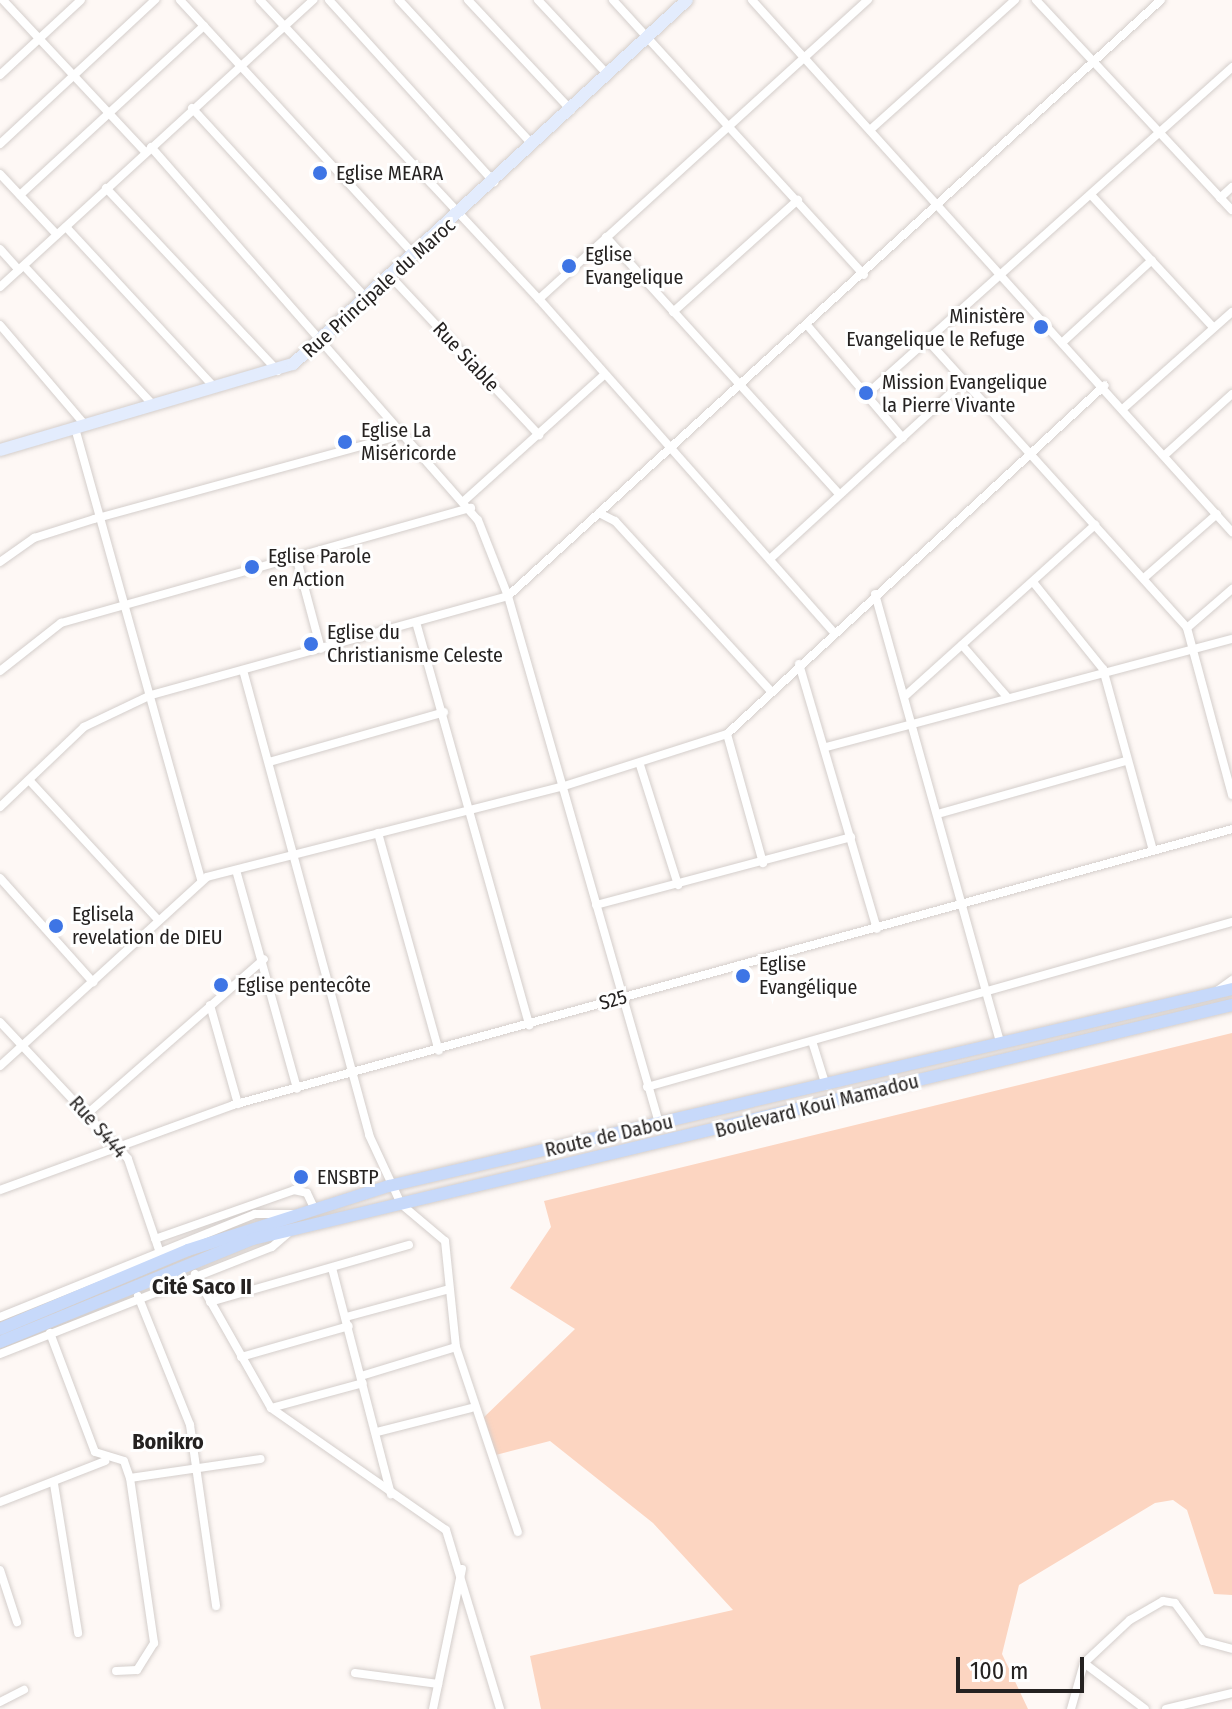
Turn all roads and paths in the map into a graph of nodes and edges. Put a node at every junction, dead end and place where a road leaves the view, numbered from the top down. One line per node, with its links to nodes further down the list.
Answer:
1 (81, 0): 21 (street)
2 (155, 0): 28 (street)
3 (180, 0): 18 (street)
4 (260, 0): 19 (street)
5 (313, 0): 19 (street)
6 (329, 0): 39 (street)
7 (399, 0): 36 (street)
8 (468, 0): 30 (street)
9 (538, 0): 27 (street)
10 (613, 0): 20 (street)
11 (687, 0): 20 (street, Rue Principale du Maroc)
12 (752, 0): 22 (street)
13 (868, 0): 22 (street)
14 (1015, 0): 33 (street)
15 (1036, 0): 23 (street)
16 (1161, 0): 23 (street)
17 (2, 1): 21 (street)
18 (204, 26): 24 (street); 31 (street)
19 (284, 27): 24 (street); 48 (street)
20 (648, 37): 27 (street, Rue Principale du Maroc); 32 (street)
21 (41, 38): 26 (street); 28 (street)
22 (804, 59): 32 (street); 33 (street)
23 (1093, 62): 34 (street); 46 (street)
24 (240, 66): 29 (street); 53 (street)
25 (1232, 67): 34 (street)
26 (0, 75)
27 (608, 75): 30 (street, Rue Principale du Maroc)
28 (75, 77): 31 (street); 35 (street)
29 (192, 108): 37 (street); 61 (street)
30 (571, 110): 36 (street, Rue Principale du Maroc)
31 (110, 113): 37 (street); 42 (street)
32 (731, 125): 45 (street); 51 (street)
33 (870, 130): 46 (street)
34 (1160, 131): 43 (street); 44 (street)
35 (0, 144)
36 (533, 145): 39 (street, Rue Principale du Maroc)
37 (148, 149): 41 (street); 69 (street)
38 (0, 174): 42 (street)
39 (494, 182): 48 (street, Rue Principale du Maroc)
40 (1232, 187): 44 (street)
41 (106, 188): 49 (street); 70 (street)
42 (20, 195): 50 (street)
43 (1092, 196): 54 (street); 57 (street)
44 (1220, 198): 47 (street)
45 (798, 200): 56 (street); 62 (street)
46 (939, 204): 56 (street); 57 (street)
47 (1232, 210)
48 (457, 218): 53 (street, Rue Principale du Maroc); 60 (street)
49 (66, 227): 50 (street); 75 (street)
50 (57, 235): 55 (street)
51 (606, 237): 60 (street); 62 (street)
52 (0, 249): 55 (street)
53 (416, 257): 58 (street, Rue Principale du Maroc)
54 (1152, 260): 66 (street); 67 (street)
55 (22, 268): 59 (street); 79 (street)
56 (864, 275): 65 (street)
57 (1005, 275): 67 (street); 68 (street)
58 (393, 279): 61 (street, Rue Principale du Maroc); 82 (street, Rue Siable)
59 (0, 287)
60 (539, 299): 71 (street)
61 (369, 301): 69 (street, Rue Principale du Maroc)
62 (673, 312): 74 (street)
63 (1232, 312): 66 (street)
64 (0, 325): 80 (street)
65 (807, 325): 74 (street); 76 (street)
66 (1213, 327): 78 (street)
67 (1065, 340): 73 (street)
68 (929, 342): 72 (street); 76 (street)
69 (323, 343): 70 (street, Rue Principale du Maroc); 81 (street)
70 (279, 372): 75 (street, Rue Principale du Maroc)
71 (605, 374): 82 (street); 84 (street)
72 (964, 381): 83 (street); 86 (street)
73 (1105, 385): 78 (street); 86 (street)
74 (740, 386): 84 (street); 88 (street)
75 (218, 392): 79 (street, Rue Principale du Maroc)
76 (868, 393): 83 (street)
77 (1232, 394): 87 (street)
78 (1125, 407): 87 (street)
79 (155, 408): 80 (street, Rue Principale du Maroc)
80 (80, 426): 85 (street, Rue Principale du Maroc); 92 (street)
81 (401, 435): 89 (street); 92 (street)
82 (539, 435): 89 (street)
83 (903, 438): 88 (street)
84 (671, 447): 90 (street); 96 (street)
85 (0, 450)
86 (1028, 453): 93 (street); 101 (street)
87 (1167, 453): 91 (street)
88 (839, 494): 96 (street)
89 (468, 504): 95 (street); 102 (street)
90 (599, 513): 102 (street); 115 (street)
91 (1217, 514): 94 (street); 98 (street)
92 (94, 519): 97 (street); 103 (street)
93 (1095, 525): 98 (street); 99 (street)
94 (1232, 532)
95 (296, 556): 103 (street); 109 (street)
96 (772, 557): 106 (street)
97 (0, 562)
98 (1144, 578): 105 (street)
99 (1033, 582): 108 (street); 112 (street)
100 (1232, 589): 105 (street)
101 (875, 594): 106 (street); 117 (street)
102 (508, 596): 104 (street); 127 (street)
103 (122, 603): 114 (street); 116 (street)
104 (416, 622): 109 (street); 119 (street)
105 (1187, 628): 110 (street)
106 (832, 630): 111 (street)
107 (1232, 639): 110 (street)
108 (962, 645): 117 (street); 118 (street)
109 (321, 649): 113 (street)
110 (1192, 650): 112 (street); 128 (street)
111 (799, 664): 115 (street); 122 (street)
112 (1103, 669): 118 (street); 123 (street)
113 (243, 670): 116 (street); 124 (street)
114 (0, 671)
115 (770, 690): 121 (street)
116 (151, 695): 126 (street); 140 (street)
117 (905, 696): 120 (street)
118 (1007, 697): 120 (street)
119 (444, 712): 124 (street); 129 (street)
120 (914, 723): 122 (street); 131 (street)
121 (727, 734): 125 (street); 137 (street)
122 (826, 747): 134 (street)
123 (1126, 761): 131 (street); 135 (street)
124 (269, 762): 136 (street)
125 (640, 765): 127 (street); 141 (street)
126 (29, 780): 130 (street); 144 (street)
127 (561, 787): 129 (street); 142 (street)
128 (1232, 795)
129 (467, 806): 133 (street); 157 (street)
130 (0, 807)
131 (941, 813): 143 (street)
132 (1232, 829): 135 (street, S25)
133 (378, 833): 136 (street); 161 (street)
134 (851, 837): 137 (street); 146 (street)
135 (1153, 850): 143 (street, S25)
136 (290, 856): 138 (street); 163 (street)
137 (763, 863): 141 (street)
138 (236, 870): 140 (street); 147 (street)
139 (0, 878): 149 (street)
140 (201, 880): 144 (street)
141 (678, 885): 142 (street)
142 (596, 905): 153 (street)
143 (961, 905): 146 (street, S25); 151 (street)
144 (158, 920): 149 (street)
145 (1232, 922): 151 (street)
146 (877, 929): 153 (street, S25)
147 (264, 959): 154 (street); 166 (street)
148 (1232, 980): 152 (street)
149 (93, 982): 160 (street)
150 (1232, 989): 152 (main road, Route de Dabou)
151 (986, 992): 158 (street); 159 (street)
152 (1215, 993): 159 (main road, Route de Dabou)
153 (621, 998): 157 (street, S25); 165 (street)
154 (210, 1005): 167 (street); 168 (street)
155 (1232, 1005): 174 (main road, Boulevard Koui Mamadou)
156 (0, 1022): 160 (street, Rue S444)
157 (529, 1025): 161 (street, S25)
158 (812, 1041): 164 (street); 165 (street)
159 (1000, 1043): 164 (main road, Route de Dabou)
160 (22, 1046): 162 (street); 168 (street, Rue S444)
161 (439, 1051): 163 (street, S25)
162 (0, 1066)
163 (351, 1076): 166 (street, S25); 171 (street)
164 (826, 1086): 169 (main road, Route de Dabou)
165 (647, 1087): 169 (street)
166 (297, 1089): 167 (street, S25)
167 (238, 1104): 170 (street, S25)
168 (87, 1114): 170 (street, Rue S444)
169 (659, 1123): 171 (main road, Route de Dabou)
170 (117, 1146): 172 (street, S25); 179 (street, Rue S444)
171 (389, 1186): 174 (street); 175 (main road, Route de Dabou)
172 (0, 1190)
173 (251, 1203): 175 (street); 176 (street); 179 (street)
174 (401, 1204): 178 (main road); 184 (street)
175 (314, 1208): 177 (main road, Route de Dabou)
176 (255, 1214): 177 (street); 181 (street)
177 (292, 1214): 189 (main road, Route de Dabou)
178 (294, 1228): 183 (street); 191 (main road)
179 (155, 1239): 181 (street, Rue S444)
180 (409, 1245): 182 (street)
181 (160, 1253): 187 (street)
182 (332, 1268): 186 (street); 188 (street)
183 (195, 1274): 185 (street); 186 (street)
184 (446, 1290): 188 (street); 192 (street)
185 (138, 1296): 190 (street); 201 (street)
186 (210, 1302): 194 (street)
187 (0, 1317)
188 (348, 1321): 194 (street); 195 (street)
189 (0, 1329)
190 (50, 1333): 193 (street); 200 (street)
191 (0, 1342)
192 (456, 1347): 195 (street); 197 (street)
193 (0, 1354)
194 (241, 1357): 196 (street)
195 (362, 1379): 196 (street); 198 (street)
196 (271, 1408): 204 (street)
197 (471, 1408): 198 (street); 206 (street)
198 (377, 1432): 204 (street)
199 (261, 1459): 201 (street)
200 (105, 1461): 202 (street); 203 (street)
201 (197, 1468): 202 (street); 209 (street)
202 (130, 1478): 214 (street)
203 (54, 1484): 205 (street); 211 (street)
204 (391, 1494): 207 (street)
205 (0, 1502)
206 (518, 1532)
207 (463, 1568): 216 (street); 221 (street)
208 (0, 1570): 210 (street)
209 (216, 1606)
210 (17, 1622)
211 (78, 1633)
212 (1232, 1649): 213 (street)
213 (1084, 1663): 222 (street); 223 (street)
214 (116, 1671)
215 (355, 1673): 216 (street)
216 (438, 1684): 220 (street)
217 (24, 1690): 219 (street)
218 (1232, 1693): 224 (street)
219 (0, 1702)
220 (433, 1709)
221 (500, 1709)
222 (1071, 1709)
223 (1145, 1709)
224 (1166, 1709)

